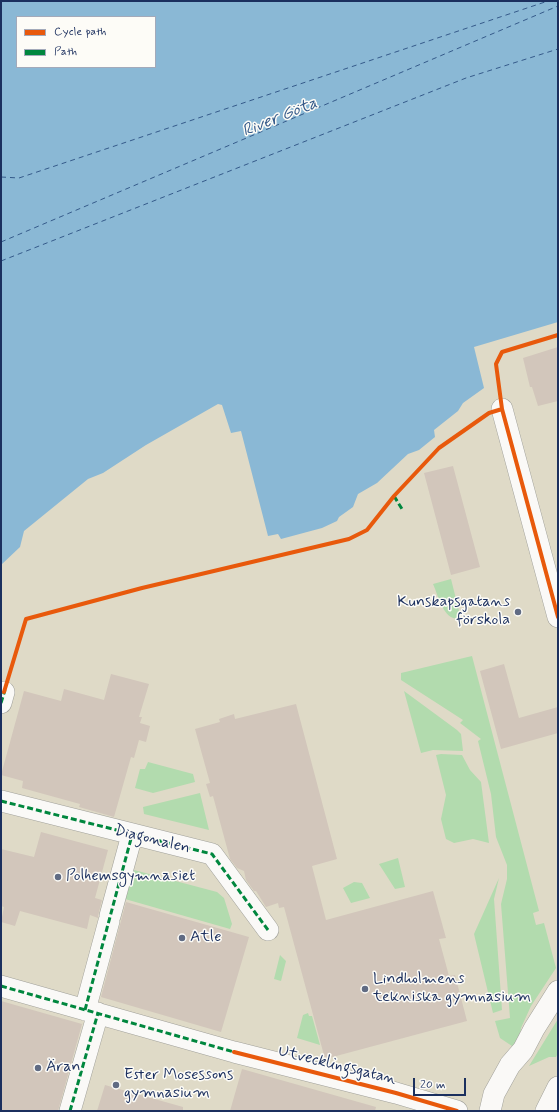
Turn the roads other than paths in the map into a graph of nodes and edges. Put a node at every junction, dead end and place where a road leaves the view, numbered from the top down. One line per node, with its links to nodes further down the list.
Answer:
1 (502, 409): 2 (street)
2 (558, 617)
3 (1, 800): 4 (street, Diagonalen)
4 (132, 835): 5 (street, Diagonalen); 8 (street)
5 (268, 930)
6 (1, 986): 8 (street, Utvecklingsgatan)
7 (558, 990): 12 (street)
8 (91, 1012): 10 (street); 11 (street, Utvecklingsgatan)
9 (558, 1087): 13 (street)
10 (70, 1111)
11 (457, 1111)
12 (490, 1111)
13 (546, 1111)

